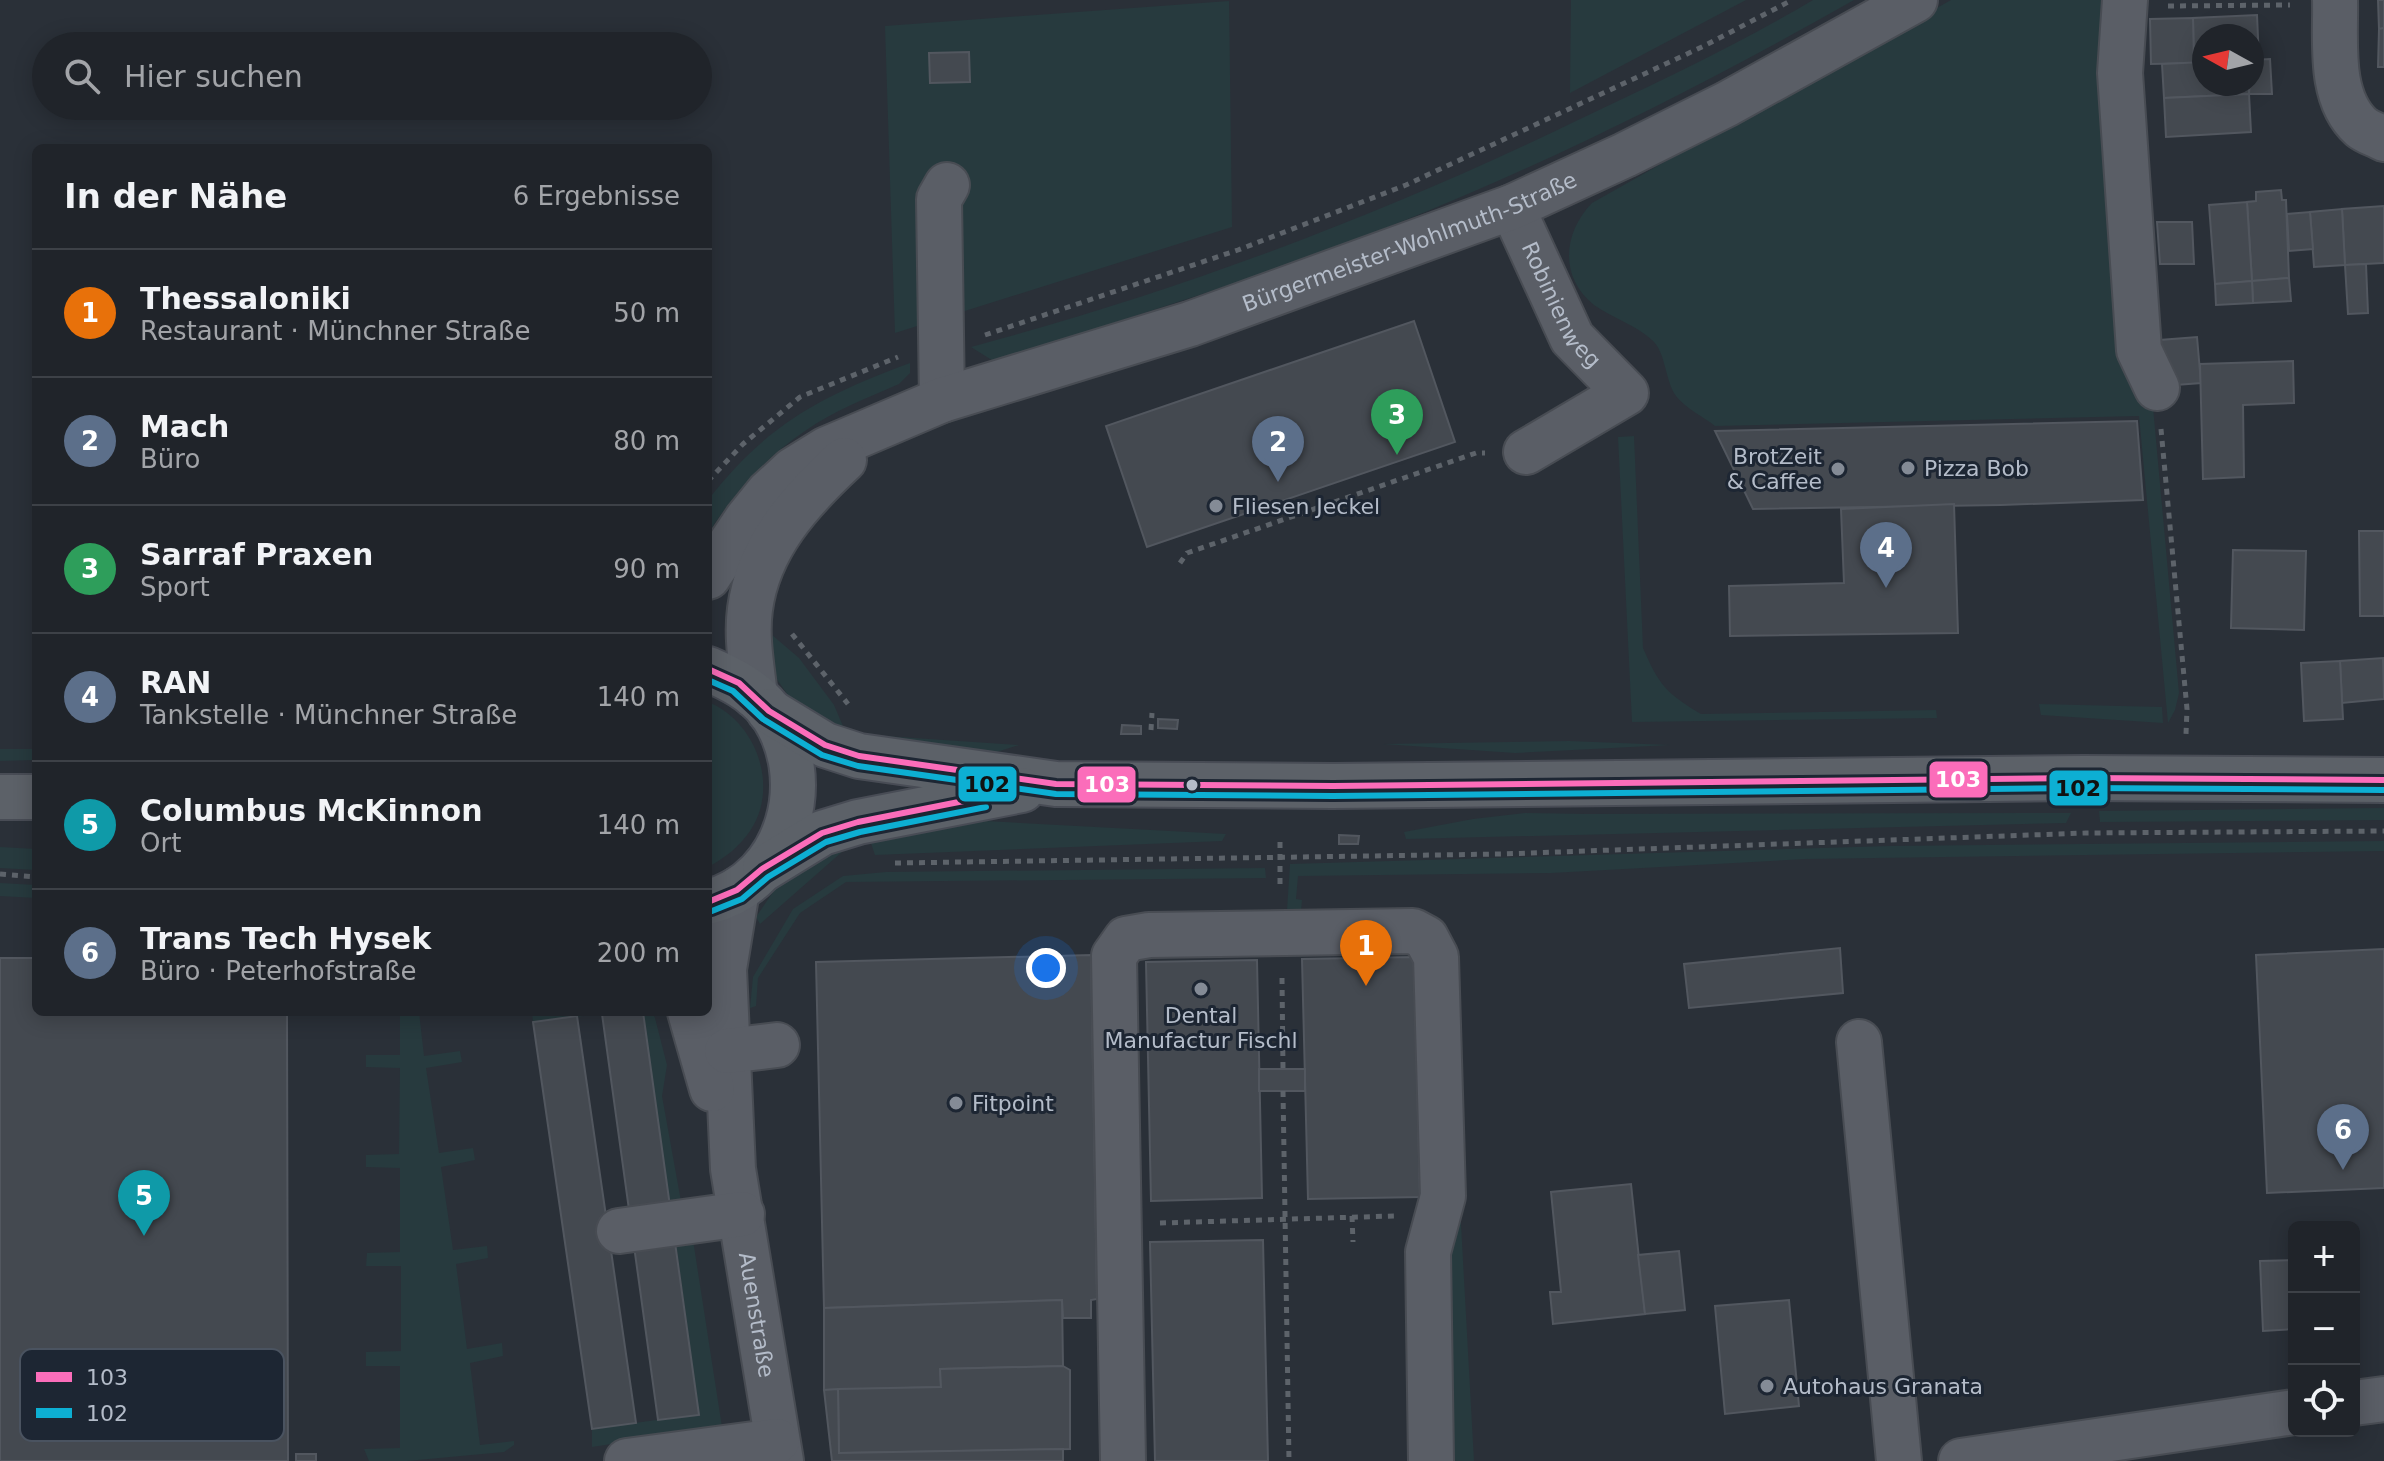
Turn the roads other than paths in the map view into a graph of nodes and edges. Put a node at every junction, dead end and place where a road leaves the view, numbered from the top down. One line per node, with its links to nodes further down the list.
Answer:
1 (1915, 0): 6 (street, Bürgermeister-Wohlmuth-Straße)
2 (2335, 2): 4 (street)
3 (2140, 3): 7 (street)
4 (2384, 139)
5 (947, 185): 8 (street)
6 (1512, 207): 8 (street, Bürgermeister-Wohlmuth-Straße); 10 (street, Robinienweg)
7 (2157, 388)
8 (942, 400): 9 (street, Bürgermeister-Wohlmuth-Straße)
9 (882, 426): 11 (street, Bürgermeister-Wohlmuth-Straße); 13 (street, Bürgermeister-Wohlmuth-Straße)
10 (1526, 452)
11 (712, 571)
12 (712, 671): 13 (main road)
13 (762, 704): 15 (main road); 18 (main road)
14 (2384, 780): 15 (main road)
15 (1056, 784): 18 (main road)
16 (0, 797): 17 (main road)
17 (32, 797)
18 (736, 887): 22 (street, Auenstraße)
19 (691, 1016): 23 (street, Auenstraße)
20 (1859, 1042): 34 (street)
21 (777, 1045): 22 (street)
22 (727, 1051): 23 (street, Auenstraße)
23 (733, 1169): 24 (street, Auenstraße)
24 (742, 1214): 25 (street); 30 (street, Auenstraße)
25 (619, 1231)
26 (2384, 1399): 27 (street)
27 (2360, 1402)
28 (2288, 1413): 29 (street)
29 (2118, 1450): 35 (street)
30 (779, 1451): 31 (street)
31 (627, 1461)
32 (1123, 1461): 33 (street)
33 (1431, 1461)
34 (1899, 1461)
35 (1961, 1461)

